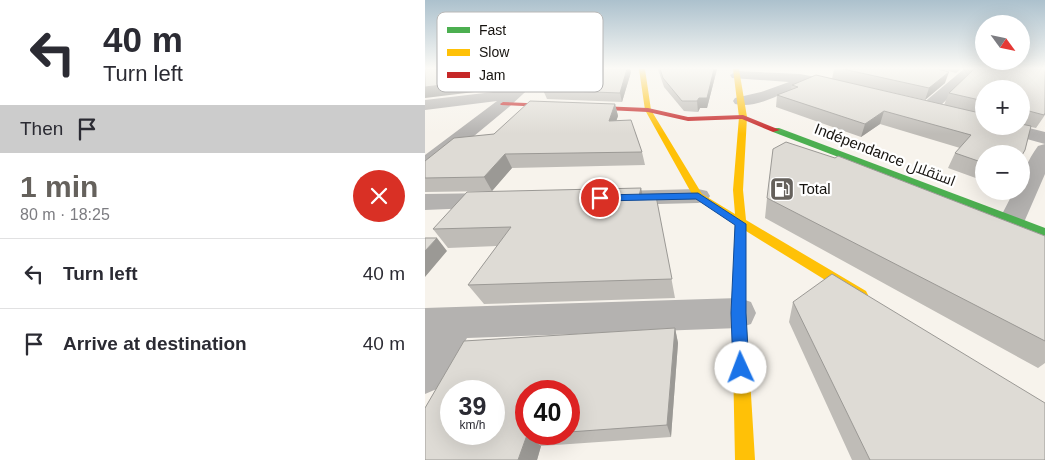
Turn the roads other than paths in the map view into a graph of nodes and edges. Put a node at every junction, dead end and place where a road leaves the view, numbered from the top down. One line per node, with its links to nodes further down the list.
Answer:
1 (645, 90): 11 (street)
2 (739, 90): 7 (street)
3 (778, 90): 7 (street)
4 (948, 90): 10 (street)
5 (517, 92): 6 (street)
6 (508, 99): 9 (street); 11 (street); 16 (street)
7 (741, 101): 13 (street)
8 (910, 103): 10 (street)
9 (425, 105)
10 (929, 108): 12 (street)
11 (648, 110): 13 (street); 20 (street)
12 (947, 112)
13 (743, 117): 24 (street, Indépendance استقلال); 25 (street)
14 (1030, 134): 15 (street)
15 (1045, 138)
16 (452, 143): 17 (street); 19 (street)
17 (425, 149)
18 (1045, 150): 24 (street)
19 (425, 165)
20 (698, 196): 21 (street); 25 (street)
21 (600, 198)
22 (523, 200): 23 (street)
23 (425, 202)
24 (1012, 220): 26 (street, Indépendance استقلال)
25 (741, 224): 27 (street); 28 (street)
26 (1045, 232)
27 (867, 299)
28 (739, 313): 29 (street); 31 (street)
29 (441, 323): 30 (street)
30 (425, 374)
31 (745, 460)

